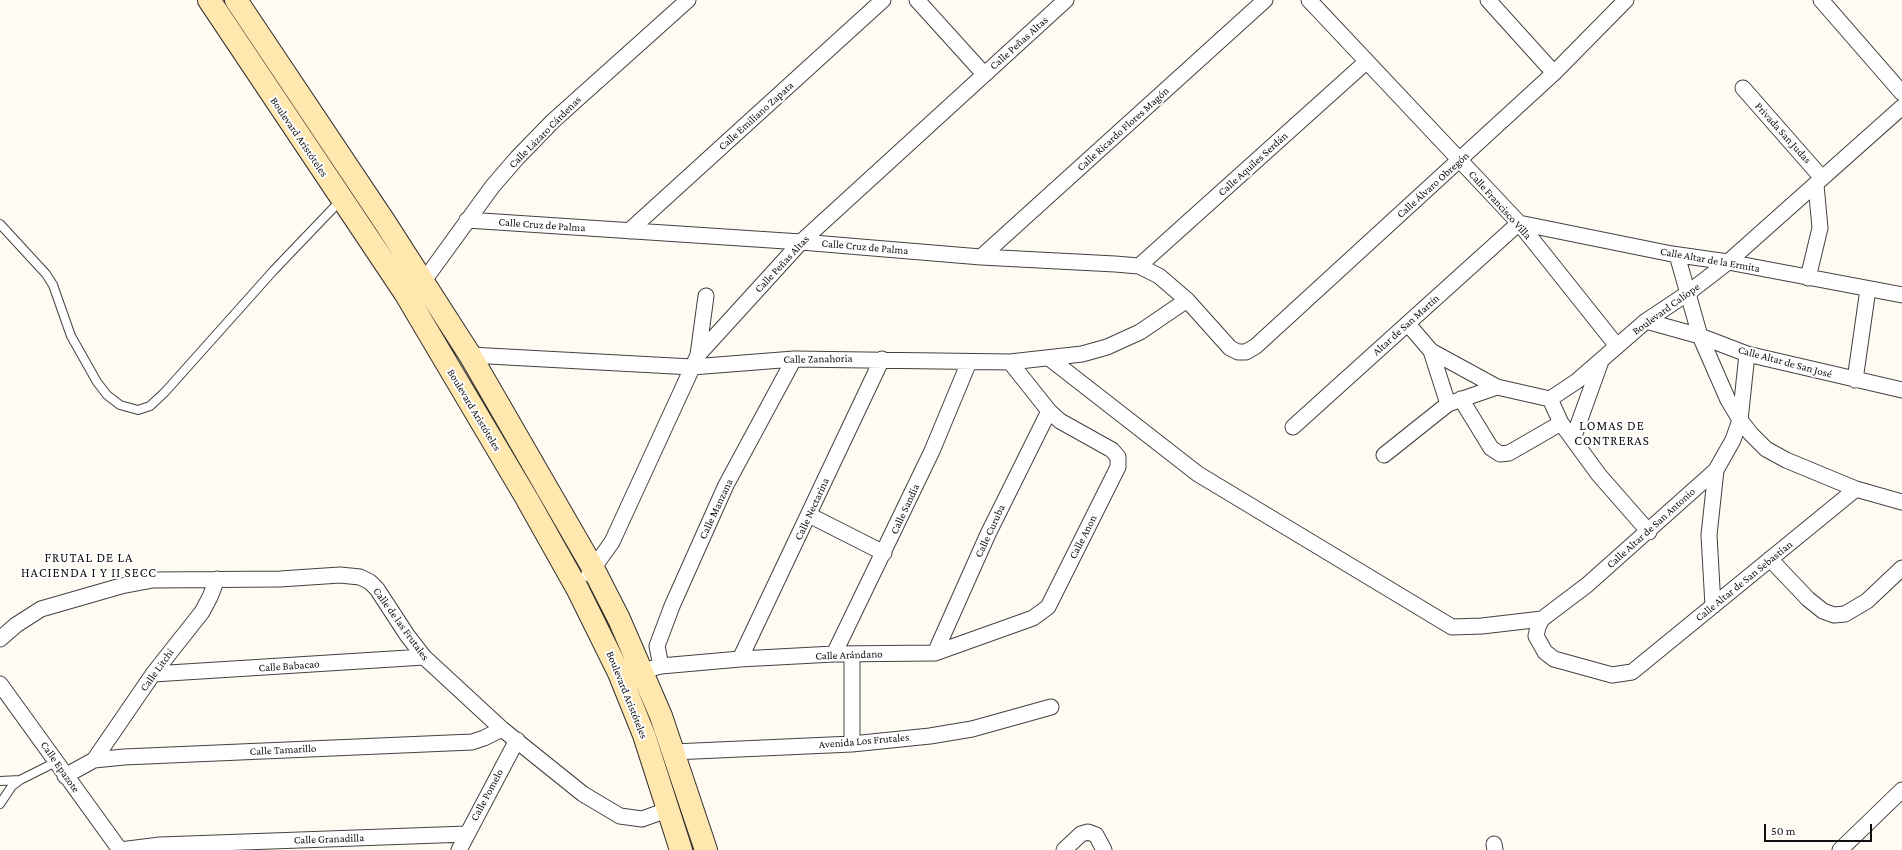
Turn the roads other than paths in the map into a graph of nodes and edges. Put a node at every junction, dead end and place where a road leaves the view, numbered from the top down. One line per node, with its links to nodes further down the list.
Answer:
1 (209, 0): 20 (street, Boulevard Aristóteles)
2 (236, 0): 31 (street, Boulevard Aristóteles)
3 (688, 0): 21 (street, Calle Lázaro Cárdenas)
4 (883, 0): 24 (street, Calle Emiliano Zapata)
5 (917, 0): 14 (street)
6 (1066, 0): 14 (street, Calle Peñas Altas)
7 (1265, 0): 27 (street, Calle Ricardo Flores Magón)
8 (1309, 0): 12 (street, Calle Francisco Villa)
9 (1488, 0): 13 (street)
10 (1626, 0): 13 (street, Calle Álvaro Obregón)
11 (1821, 0): 16 (street)
12 (1366, 62): 18 (street, Calle Francisco Villa); 29 (street, Calle Aquiles Serdán)
13 (1554, 73): 18 (street, Calle Álvaro Obregón)
14 (984, 74): 25 (street, Calle Peñas Altas)
15 (1743, 88): 19 (street, Privada San Judas)
16 (1902, 93)
17 (1902, 107): 19 (street, Boulevard Calíope)
18 (1460, 161): 23 (street, Calle Francisco Villa); 41 (street, Calle Álvaro Obregón)
19 (1819, 181): 28 (street, Boulevard Calíope); 30 (street)
20 (341, 200): 22 (lane); 73 (street, Boulevard Aristóteles)
21 (467, 220): 24 (street, Calle Cruz de Palma); 31 (street, Calle Lázaro Cárdenas)
22 (0, 224)
23 (1519, 224): 26 (street, Calle Altar de la Ermita); 38 (street, Altar de San Martín); 40 (street, Calle Francisco Villa)
24 (629, 231): 25 (street, Calle Cruz de Palma)
25 (801, 242): 27 (street, Calle Cruz de Palma); 49 (street, Calle Peñas Altas)
26 (1677, 255): 28 (street, Calle Altar de la Ermita); 34 (street)
27 (981, 257): 29 (street, Calle Cruz de Palma)
28 (1728, 262): 30 (street, Calle Altar de la Ermita); 34 (street, Boulevard Calíope)
29 (1139, 266): 36 (street, Calle Cruz de Palma)
30 (1808, 278): 32 (street, Calle Altar de la Ermita)
31 (423, 282): 44 (street, Boulevard Aristóteles)
32 (1868, 289): 33 (street, Calle Altar de la Ermita); 52 (street)
33 (1899, 292)
34 (1688, 293): 37 (street, Boulevard Calíope); 39 (street)
35 (706, 296): 49 (street)
36 (1187, 300): 41 (street, Calle Cruz de Palma); 45 (street, Calle Zanahoria)
37 (1646, 321): 39 (street, Calle Altar de San José); 40 (street, Boulevard Calíope)
38 (1408, 324): 42 (street); 60 (street, Altar de San Martín)
39 (1700, 336): 43 (street, Calle Altar de San José); 58 (street)
40 (1617, 346): 48 (street, Boulevard Calíope)
41 (1230, 348)
42 (1431, 351): 53 (street); 56 (street)
43 (1747, 354): 52 (street, Calle Altar de San José); 58 (street, Calle Altar de San Antonio)
44 (470, 355): 49 (street, Calle Zanahoria); 70 (street, Boulevard Aristóteles)
45 (1049, 358): 51 (street, Calle Zanahoria); 76 (street)
46 (794, 359): 47 (street, Calle Zanahoria); 49 (street, Calle Zanahoria); 83 (street, Calle Manzana)
47 (882, 359): 50 (street, Calle Zanahoria); 66 (street, Calle Nectarina)
48 (1602, 360): 55 (street, Boulevard Calíope); 61 (street)
49 (695, 361): 70 (street, Calle Peñas Altas)
50 (969, 362): 51 (street, Calle Zanahoria); 68 (street, Calle Sandia)
51 (1010, 362): 57 (street)
52 (1855, 380): 54 (street, Calle Altar de San José)
53 (1497, 387): 55 (street); 56 (street)
54 (1902, 390)
55 (1550, 399): 59 (street)
56 (1455, 402): 59 (street); 62 (street)
57 (1049, 411): 75 (street, Calle Anon); 78 (street, Calle Curuba)
58 (1740, 420): 63 (street, Calle Altar de San Antonio); 64 (street)
59 (1561, 423): 61 (street)
60 (1292, 427)
61 (1573, 439): 67 (street)
62 (1384, 455)
63 (1716, 470): 67 (street, Calle Altar de San Antonio); 74 (street)
64 (1856, 490): 65 (street); 69 (street, Calle Altar de San Sebastian)
65 (1902, 502)
66 (809, 515): 68 (street); 82 (street, Calle Nectarina)
67 (1649, 532): 76 (street, Calle Altar de San Antonio)
68 (884, 553): 79 (street, Calle Sandia)
69 (1770, 559): 71 (street); 74 (street, Calle Altar de San Sebastian)
70 (593, 568): 73 (street, Calle Peñas Altas); 83 (street, Boulevard Aristóteles)
71 (1902, 568)
72 (216, 579): 77 (street, Calle de las Frutales); 81 (street, Calle de las Frutales); 84 (street, Calle Litchi)
73 (577, 588): 98 (street, Boulevard Aristóteles)
74 (1713, 606): 76 (street, Calle Altar de San Sebastian)
75 (1048, 607): 78 (street, Calle Arándano)
76 (1542, 619)
77 (0, 639)
78 (935, 653): 80 (street, Calle Arándano)
79 (834, 654): 80 (street, Calle Arándano); 82 (street, Calle Arándano)
80 (852, 654): 89 (street)
81 (424, 657): 84 (street, Calle Babacao); 87 (street, Calle de las Frutales)
82 (740, 659): 83 (street, Calle Arándano)
83 (651, 668): 90 (street, Boulevard Aristóteles)
84 (153, 674): 91 (street, Calle Litchi)
85 (0, 684): 92 (street, Calle Epazote)
86 (1051, 707): 89 (street, Avenida Los Frutales)
87 (502, 729): 88 (street, Calle de las Frutales); 91 (street, Calle Tamarillo)
88 (517, 740): 98 (street, Calle de las Frutales); 99 (street, Calle Pomelo)
89 (852, 744): 90 (street, Avenida Los Frutales)
90 (673, 752): 103 (street, Boulevard Aristóteles)
91 (94, 760): 93 (street, Calle Tamarillo)
92 (56, 762): 93 (street, Calle Epazote); 94 (lane)
93 (65, 776): 100 (street, Calle Epazote)
94 (20, 780): 95 (lane); 97 (lane)
95 (0, 781)
96 (1902, 790): 106 (street)
97 (0, 804)
98 (667, 810): 102 (street, Boulevard Aristóteles)
99 (467, 834): 100 (street, Calle Granadilla); 101 (street, Calle Pomelo)
100 (120, 850)
101 (459, 850)
102 (681, 850)
103 (706, 850)
104 (1064, 850): 105 (street)
105 (1104, 850)
106 (1840, 850)

